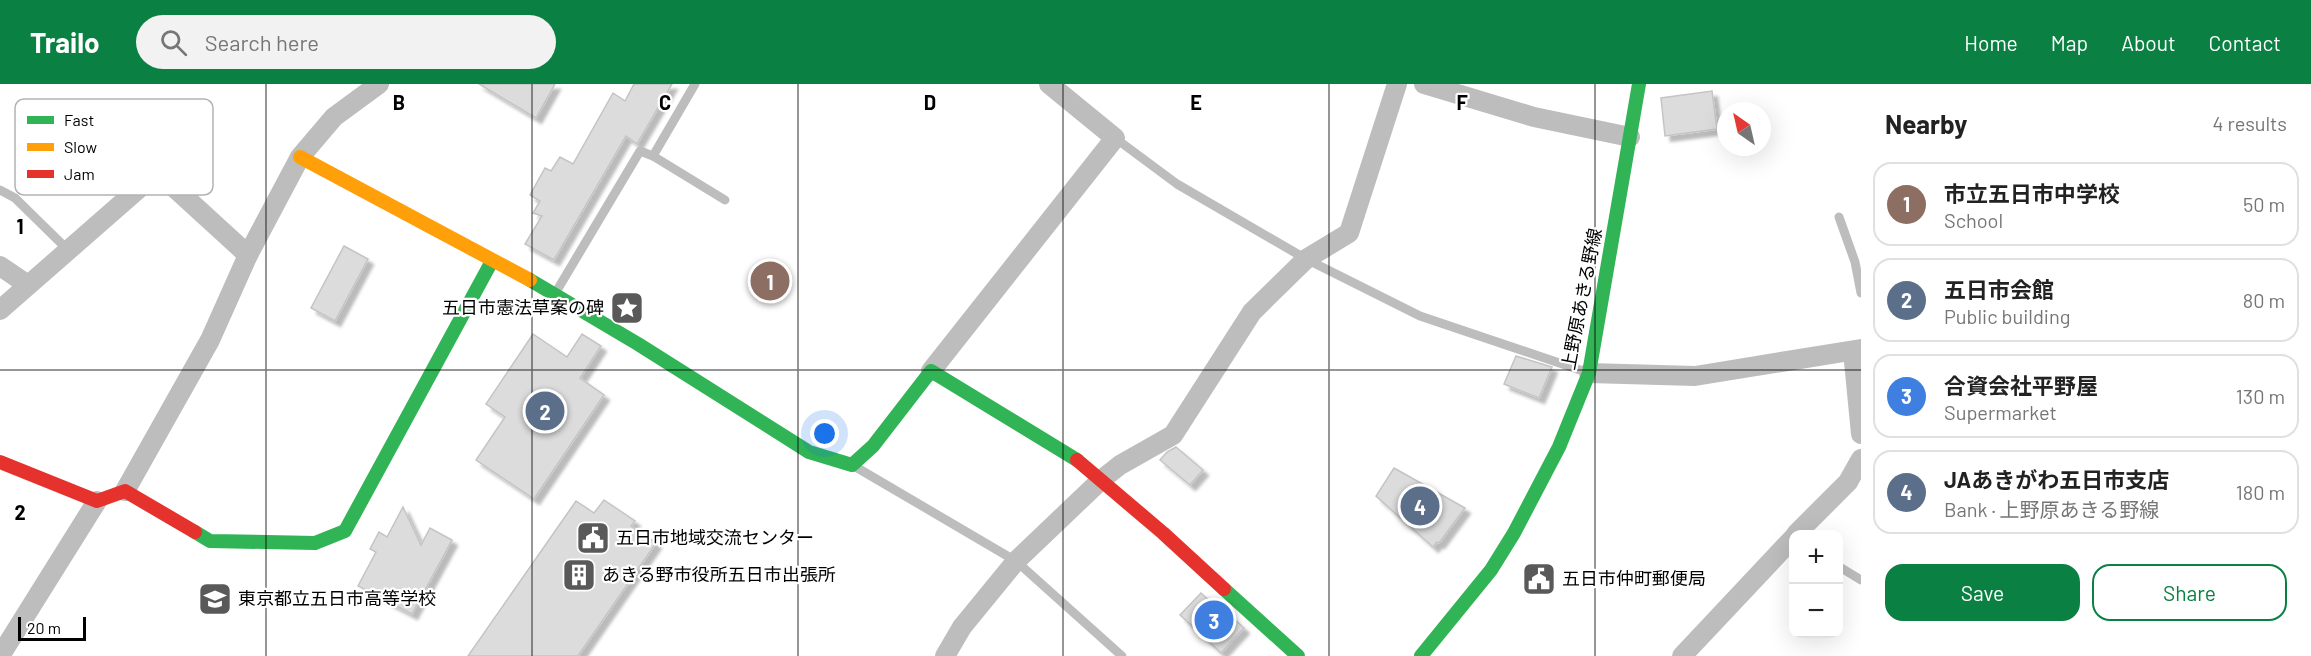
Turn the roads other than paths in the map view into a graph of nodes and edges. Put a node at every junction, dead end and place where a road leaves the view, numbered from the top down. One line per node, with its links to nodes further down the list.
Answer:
1 (380, 84): 10 (street)
2 (695, 84): 9 (lane)
3 (1049, 84): 8 (street)
4 (1396, 84): 18 (street)
5 (1424, 84): 7 (street)
6 (1639, 84): 7 (street, 上野原あきる野線)
7 (1630, 137): 27 (street, 上野原あきる野線)
8 (1115, 138): 18 (lane); 26 (street)
9 (653, 156): 14 (lane); 23 (lane)
10 (300, 157): 17 (street); 19 (street)
11 (0, 190): 16 (lane)
12 (131, 195): 16 (street)
13 (182, 195): 17 (street)
14 (725, 200)
15 (1839, 217): 22 (lane)
16 (68, 250): 21 (street)
17 (248, 255): 33 (street)
18 (1306, 259): 27 (lane); 32 (street)
19 (492, 261): 23 (street); 33 (street)
20 (0, 266): 21 (street)
21 (28, 285): 24 (street)
22 (1861, 293)
23 (555, 294): 31 (street)
24 (0, 310)
25 (1857, 350): 27 (street); 28 (street)
26 (932, 371): 31 (street); 32 (street)
27 (1589, 373): 44 (street, 上野原あきる野線)
28 (1861, 434)
29 (1861, 459): 35 (street)
30 (0, 462): 34 (street)
31 (852, 465): 37 (lane)
32 (1101, 480): 37 (street); 43 (street)
33 (125, 491): 34 (street)
34 (97, 501): 40 (street)
35 (1801, 530)
36 (1789, 542): 45 (street)
37 (1016, 561): 41 (street); 42 (lane)
38 (1843, 569): 39 (lane)
39 (1861, 580)
40 (0, 656)
41 (945, 656)
42 (1122, 656)
43 (1299, 656)
44 (1421, 656)
45 (1682, 656)

